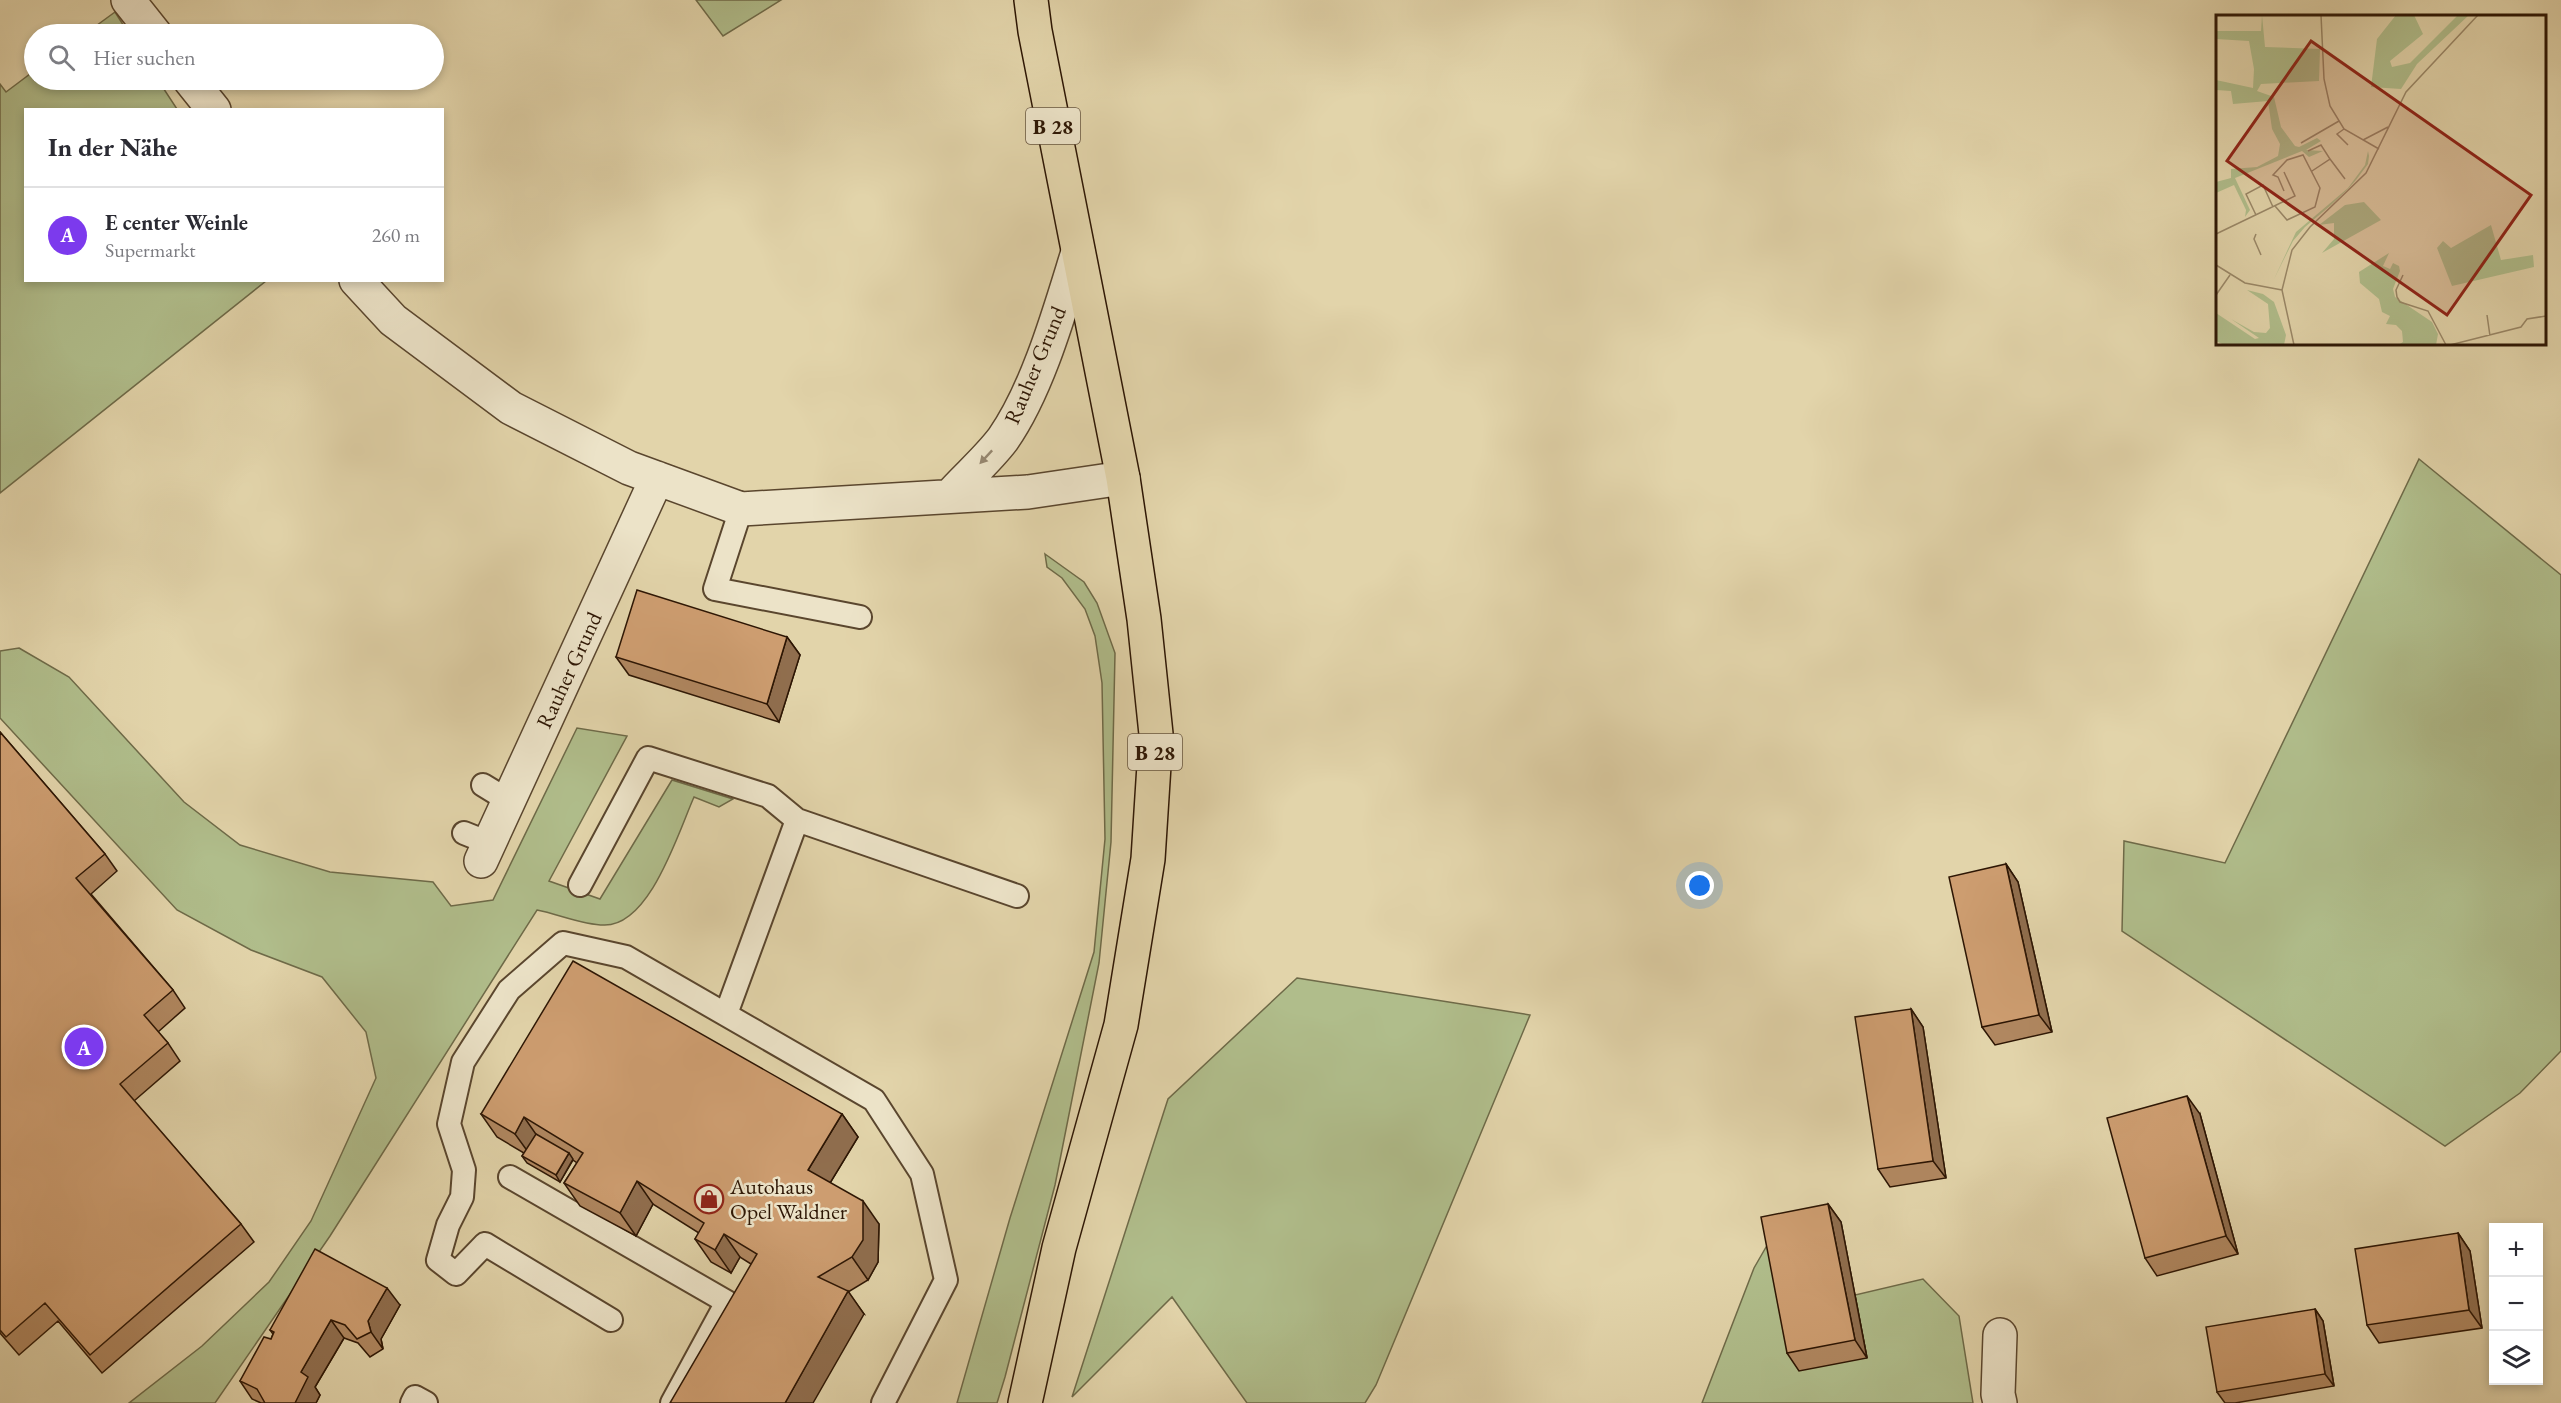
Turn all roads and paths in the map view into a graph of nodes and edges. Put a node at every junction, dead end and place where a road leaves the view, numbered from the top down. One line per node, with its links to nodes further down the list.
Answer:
1 (128, 0): 3 (street)
2 (1031, 0): 6 (main road, B 28)
3 (147, 24)
4 (198, 90): 5 (street)
5 (212, 108)
6 (1078, 252): 9 (main road, B 28); 10 (street, Rauher Grund, one-way to 10)
7 (358, 282): 8 (street)
8 (657, 478): 11 (street); 14 (street, Rauher Grund)
9 (1123, 478): 10 (street); 25 (main road, B 28)
10 (950, 496): 11 (street)
11 (741, 509): 12 (lane)
12 (860, 617)
13 (796, 820): 15 (lane); 16 (lane); 17 (lane)
14 (478, 846)
15 (580, 885)
16 (1017, 896)
17 (726, 1014): 19 (lane); 24 (lane)
18 (510, 1177): 23 (lane)
19 (611, 1320)
20 (2000, 1335): 26 (street)
21 (412, 1403): 22 (lane)
22 (426, 1403)
23 (672, 1403)
24 (883, 1403)
25 (1025, 1403)
26 (2000, 1403)

